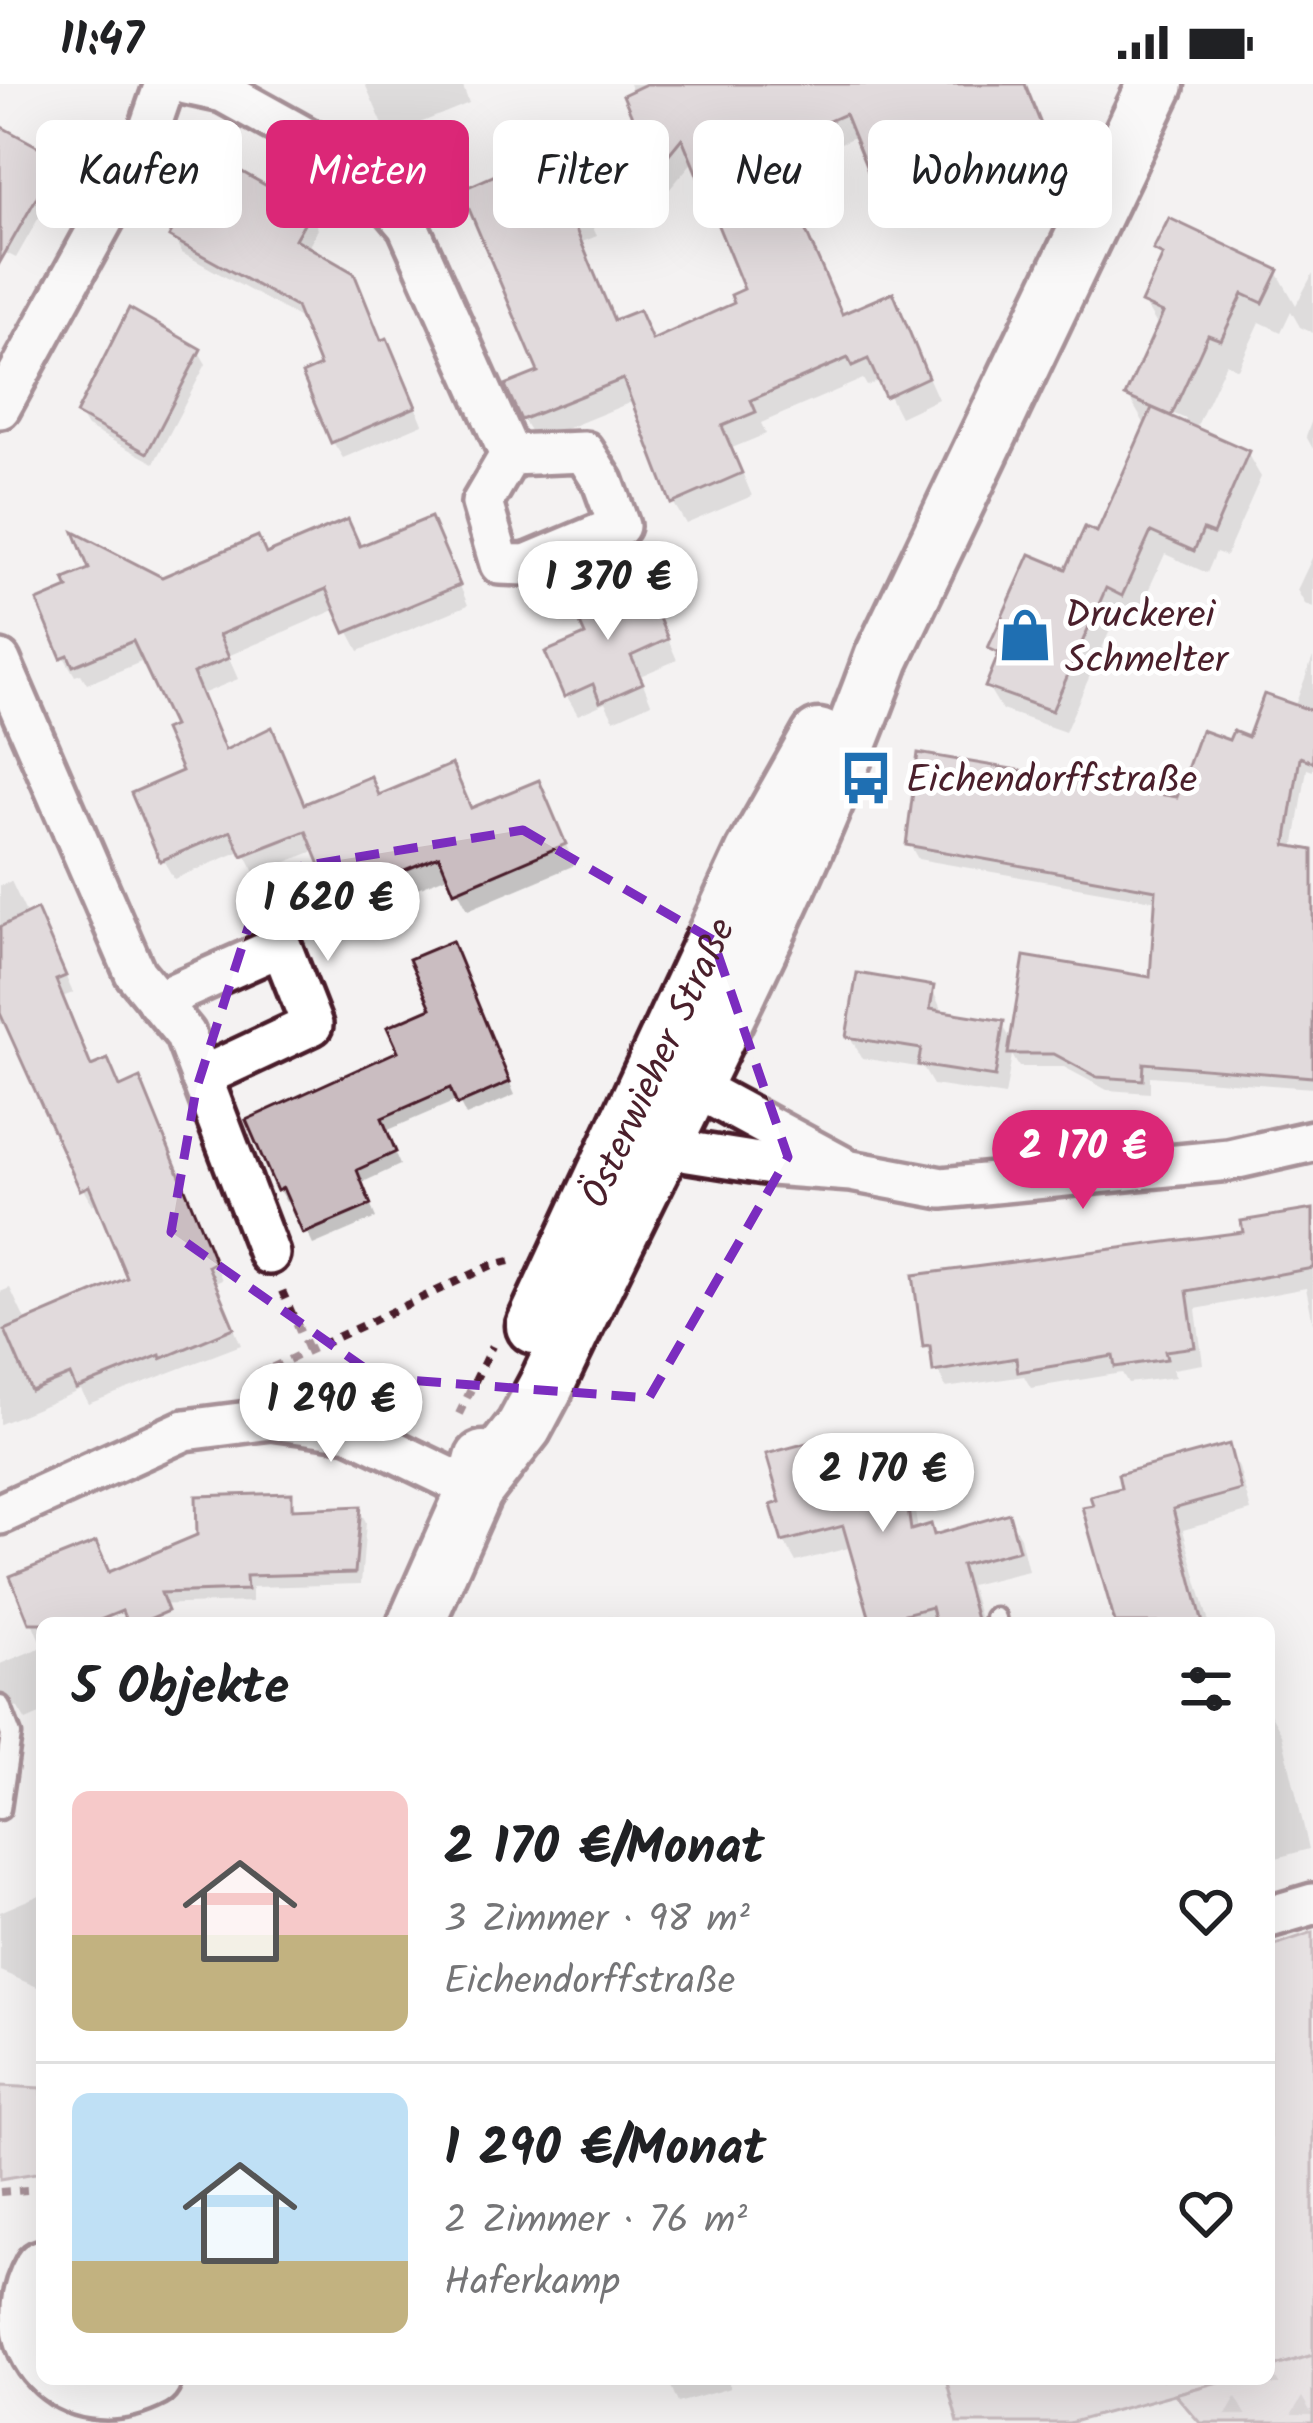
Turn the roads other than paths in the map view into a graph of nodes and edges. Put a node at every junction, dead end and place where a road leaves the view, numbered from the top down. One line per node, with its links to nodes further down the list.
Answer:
1 (165, 84): 4 (street)
2 (186, 84): 5 (street)
3 (1156, 84): 8 (street, Österwieher Straße)
4 (0, 408)
5 (510, 455)
6 (0, 661): 7 (street)
7 (157, 1000): 9 (street); 9 (street)
8 (672, 1074): 10 (street, Österwieher Straße); 12 (street)
9 (201, 1077): 13 (street)
10 (644, 1131): 12 (street); 14 (street, Österwieher Straße)
11 (1313, 1141): 12 (street)
12 (851, 1171)
13 (269, 1254)
14 (454, 1480): 15 (street); 16 (street, Österwieher Straße)
15 (0, 1514)
16 (418, 1617)
17 (0, 1706): 18 (lane)
18 (0, 1809)
19 (1313, 1904): 20 (street)
20 (1275, 1915)
21 (27, 2266): 22 (street)
22 (11, 2365): 24 (street)
23 (148, 2385): 24 (street)
24 (81, 2419)

